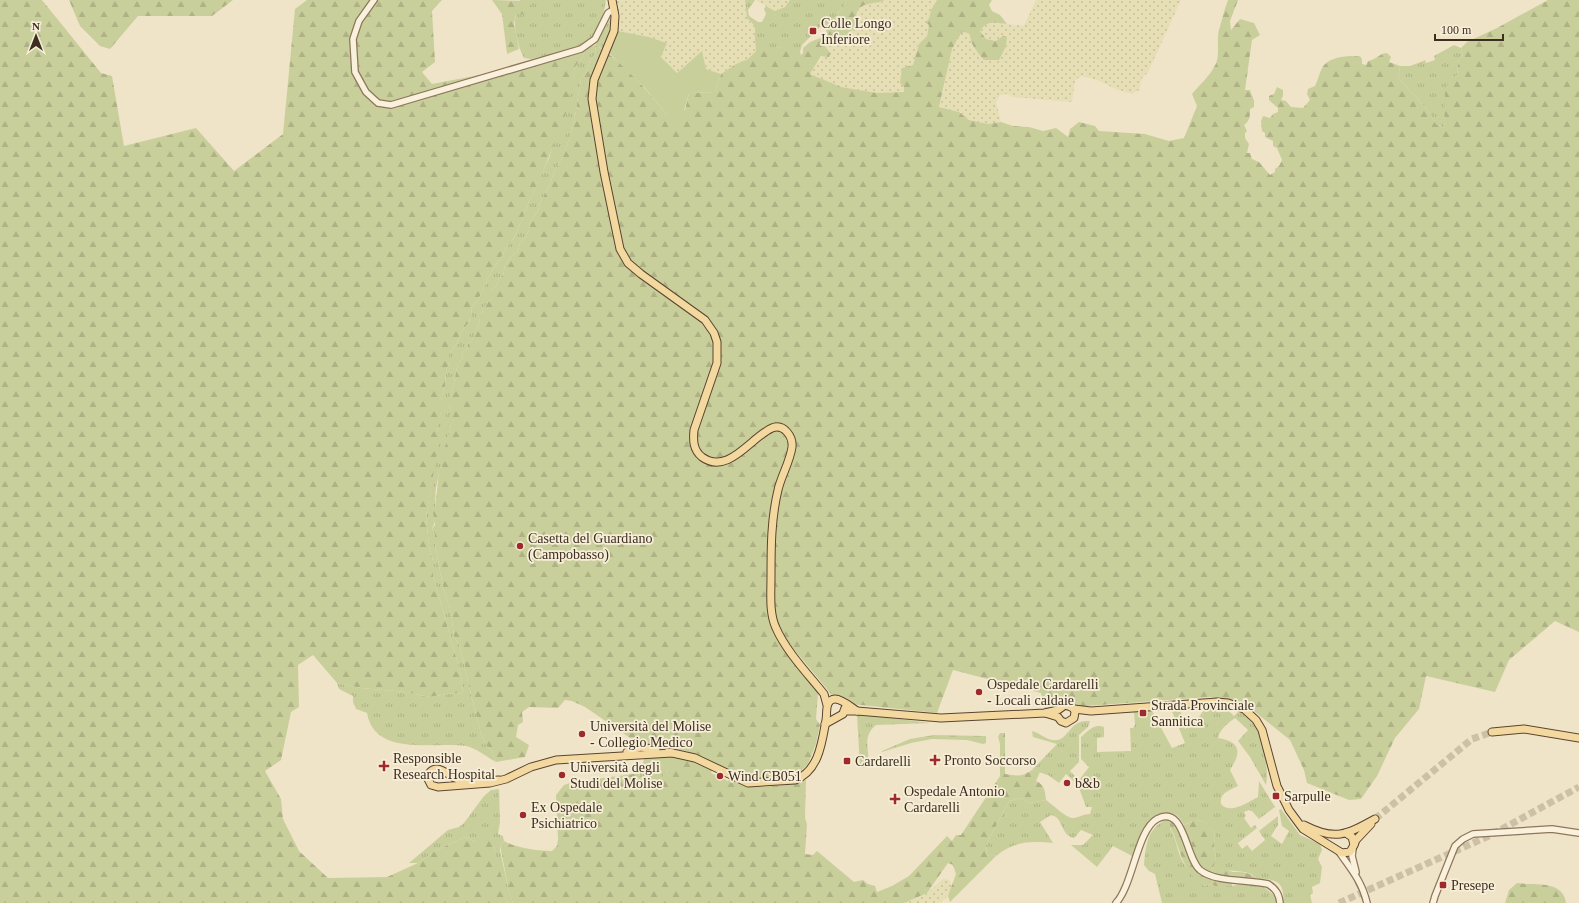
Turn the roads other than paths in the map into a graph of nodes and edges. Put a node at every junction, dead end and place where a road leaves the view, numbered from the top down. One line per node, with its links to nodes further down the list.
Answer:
1 (374, 0): 3 (street)
2 (612, 0): 3 (main road)
3 (614, 9): 4 (main road)
4 (824, 694): 5 (main road); 6 (main road)
5 (839, 700): 6 (main road); 7 (main road); 8 (main road)
6 (827, 708): 11 (main road); 12 (main road)
7 (844, 711): 8 (main road); 11 (main road)
8 (857, 711): 10 (main road)
9 (1074, 712): 10 (main road); 10 (main road); 18 (main road)
10 (1058, 714)
11 (836, 717): 12 (main road)
12 (825, 724): 16 (main road)
13 (1492, 732): 14 (main road)
14 (1579, 738)
15 (443, 770): 16 (main road); 17 (main road); 17 (main road)
16 (499, 780): 17 (main road)
17 (442, 786)
18 (1298, 823): 21 (main road); 23 (main road)
19 (1346, 833): 21 (main road); 22 (main road); 22 (main road)
20 (1579, 833): 28 (street)
21 (1338, 835): 23 (main road)
22 (1353, 847): 23 (main road); 24 (street)
23 (1337, 851): 24 (street)
24 (1358, 878): 27 (street)
25 (1116, 903): 26 (street)
26 (1280, 903)
27 (1367, 903)
28 (1433, 903)

